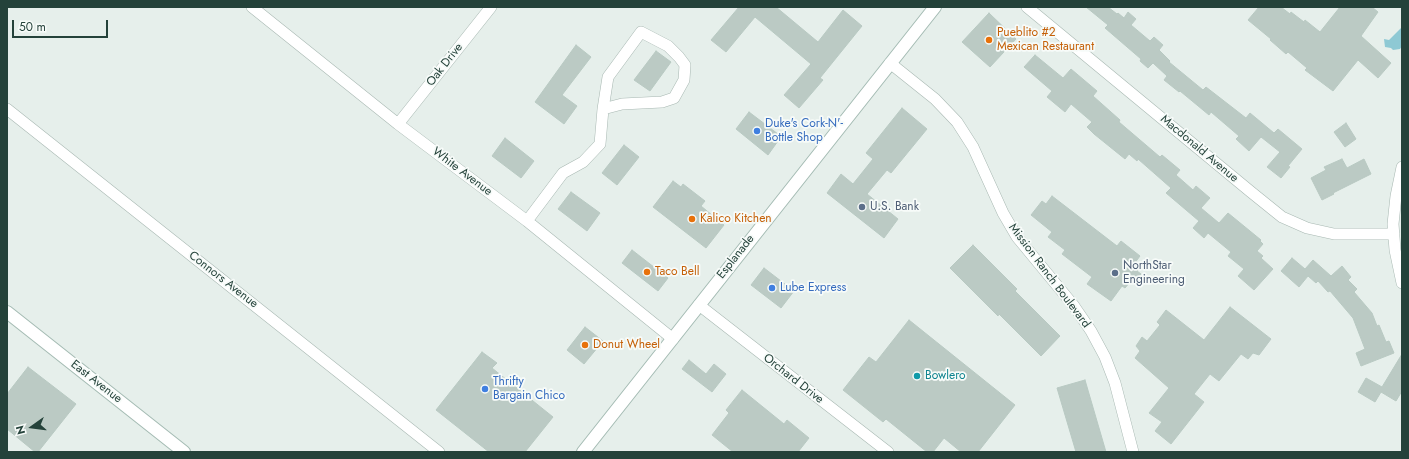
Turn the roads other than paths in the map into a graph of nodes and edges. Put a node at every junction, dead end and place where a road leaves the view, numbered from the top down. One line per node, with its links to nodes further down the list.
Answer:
1 (491, 7): 8 (street, Oak Drive)
2 (935, 7): 5 (main road, Esplanade)
3 (1027, 7): 11 (street, Macdonald Avenue)
4 (255, 8): 8 (street, White Avenue)
5 (890, 63): 13 (main road, Esplanade); 20 (street, Mission Ranch Boulevard)
6 (603, 109): 6 (street); 10 (street)
7 (7, 110): 17 (street, Connors Avenue)
8 (398, 124): 10 (street, White Avenue)
9 (1402, 167): 11 (street)
10 (527, 221): 15 (street, White Avenue)
11 (1394, 234): 12 (street)
12 (1402, 283)
13 (699, 305): 15 (main road, Esplanade); 19 (street, Orchard Drive)
14 (7, 312): 16 (main road, East Avenue)
15 (673, 339): 18 (main road, Esplanade)
16 (184, 452)
17 (439, 452)
18 (583, 452)
19 (888, 452)
20 (1133, 452)

